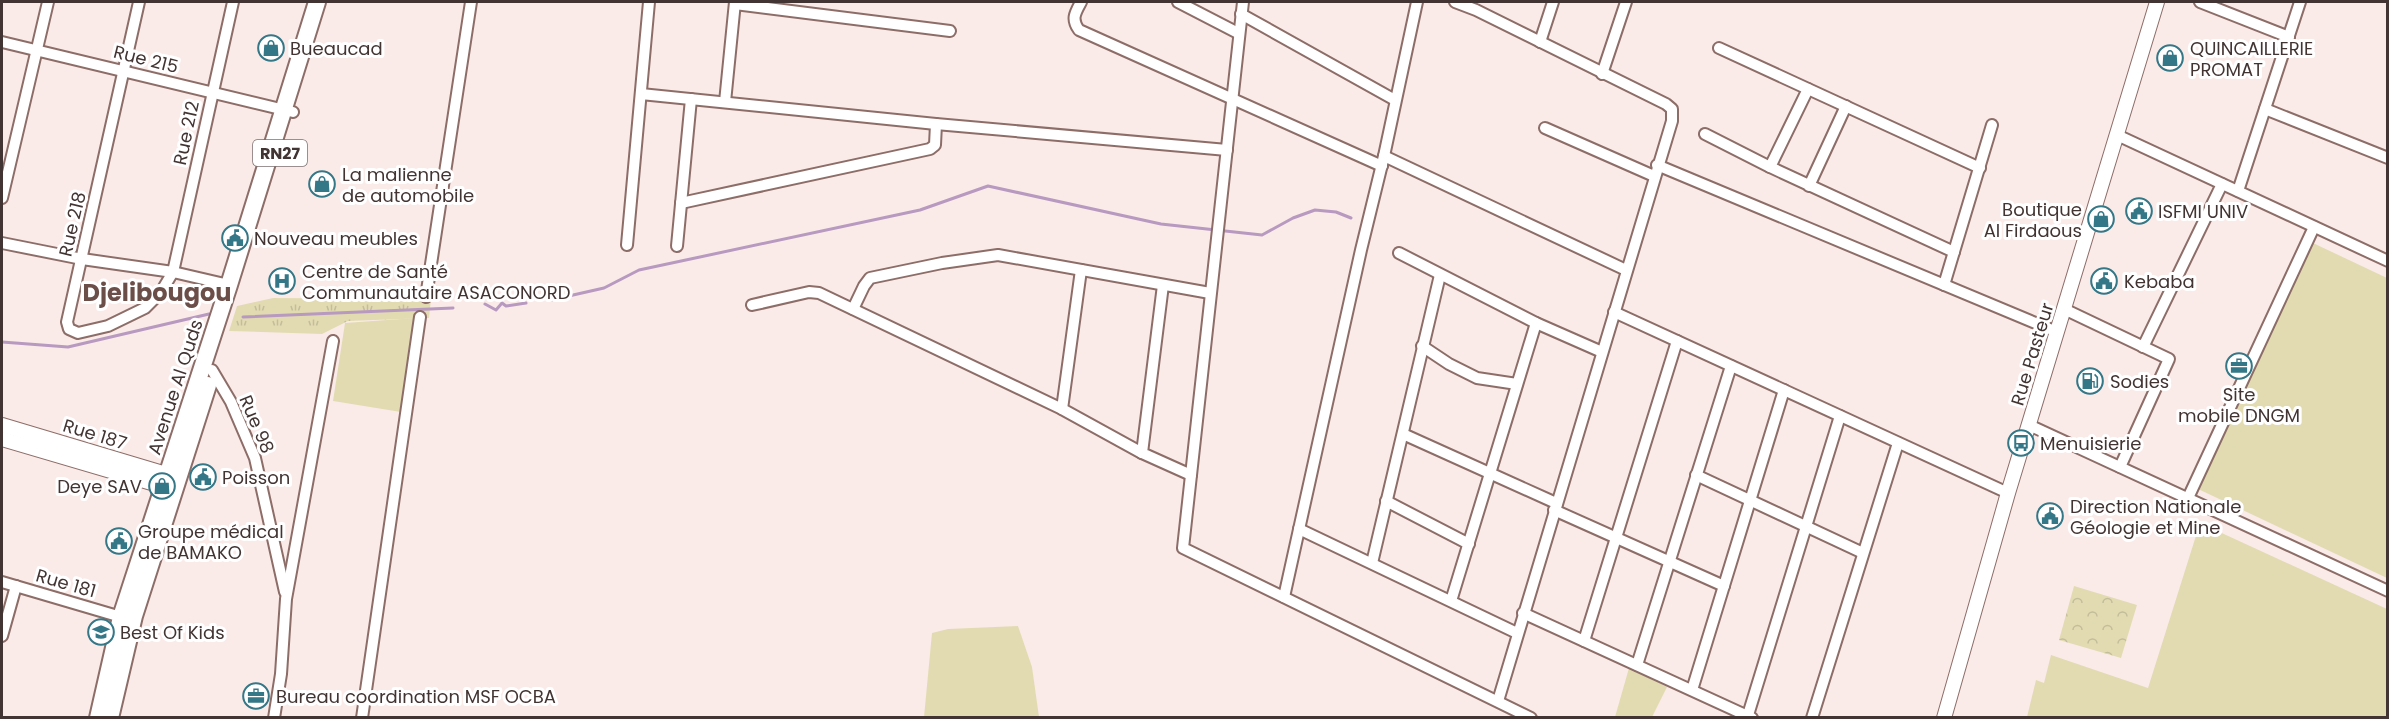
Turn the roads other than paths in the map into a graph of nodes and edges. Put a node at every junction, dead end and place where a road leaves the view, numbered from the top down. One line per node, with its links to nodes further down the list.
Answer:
1 (48, 2): 27 (street)
2 (139, 2): 28 (street, Rue 218)
3 (232, 2): 31 (street, Rue 212)
4 (317, 2): 39 (main road, Avenue Al Quds / RN27)
5 (328, 2): 39 (main road, Avenue Al Quds / RN27)
6 (471, 2): 72 (street)
7 (649, 2): 32 (street)
8 (1081, 2): 34 (street)
9 (1178, 2): 22 (street)
10 (1243, 2): 20 (street)
11 (1417, 2): 35 (street)
12 (1455, 2): 19 (street)
13 (1553, 2): 25 (street)
14 (1626, 2): 29 (street)
15 (2157, 2): 44 (main road, Rue Pasteur)
16 (2200, 2): 23 (street)
17 (2300, 2): 23 (street)
18 (735, 3): 21 (street); 36 (street)
19 (1478, 6): 25 (street)
20 (1242, 14): 22 (street); 35 (street)
21 (951, 31)
22 (1238, 33): 34 (street)
23 (2289, 37): 38 (street)
24 (2, 42): 27 (street, Rue 215)
25 (1540, 42): 29 (street)
26 (1719, 48): 30 (street)
27 (36, 50): 28 (street, Rue 215); 54 (street)
28 (123, 71): 31 (street, Rue 215); 62 (street, Rue 218)
29 (1602, 74): 50 (street)
30 (1808, 89): 37 (street); 48 (street)
31 (211, 92): 39 (street, Rue 215); 66 (street, Rue 212)
32 (641, 94): 33 (street); 58 (street)
33 (691, 99): 36 (street); 55 (street)
34 (1232, 99): 45 (street); 47 (street)
35 (1395, 100): 47 (street)
36 (725, 102): 40 (street)
37 (1846, 106): 49 (street); 52 (street)
38 (2265, 109): 46 (street); 53 (street)
39 (288, 111): 68 (main road, Avenue Al Quds / RN27); 73 (main road, Avenue Al Quds / RN27)
40 (936, 124): 45 (street); 55 (street)
41 (1992, 124): 49 (street)
42 (1545, 128): 50 (street)
43 (1705, 134): 48 (street)
44 (2117, 135): 51 (street); 76 (main road, Rue Pasteur)
45 (1227, 150): 71 (street)
46 (2388, 158)
47 (1383, 161): 65 (street); 110 (street)
48 (1770, 168): 52 (street)
49 (1980, 168): 60 (street)
50 (1656, 171): 65 (street); 70 (street)
51 (2222, 184): 53 (street); 85 (street)
52 (1809, 186): 60 (street)
53 (2238, 191): 56 (street)
54 (2, 198)
55 (681, 203): 59 (street)
56 (2314, 227): 63 (street); 105 (street)
57 (2, 243): 62 (street)
58 (627, 245)
59 (677, 246)
60 (1954, 252): 70 (street)
61 (1399, 253): 67 (street)
62 (82, 259): 66 (street); 66 (street, Rue 218)
63 (2388, 261)
64 (1081, 270): 69 (street); 75 (street); 91 (street)
65 (1626, 270): 77 (street)
66 (173, 272): 68 (street)
67 (1440, 275): 79 (street); 84 (street)
68 (229, 285): 73 (main road, Avenue Al Quds / RN27)
69 (1163, 285): 71 (street); 98 (street)
70 (1944, 285): 81 (street)
71 (1210, 293): 101 (street)
72 (426, 297)
73 (228, 304): 80 (main road, Avenue Al Quds / RN27)
74 (752, 305): 75 (street)
75 (854, 309): 91 (street)
76 (2064, 309): 81 (main road, Rue Pasteur); 85 (street)
77 (1614, 312): 83 (street); 86 (street)
78 (420, 317): 135 (street)
79 (1536, 323): 86 (street); 89 (street)
80 (221, 327): 88 (main road, Avenue Al Quds / RN27); 103 (main road, Avenue Al Quds / RN27)
81 (2057, 332): 94 (main road, Rue Pasteur)
82 (333, 341): 121 (street)
83 (1677, 341): 87 (street); 111 (street)
84 (1422, 346): 89 (street); 95 (street)
85 (2143, 347): 99 (street)
86 (1602, 352): 108 (street)
87 (1731, 366): 90 (street); 102 (street)
88 (212, 370): 103 (main road, Avenue Al Quds / RN27); 121 (street, Rue 98)
89 (1517, 384): 100 (street)
90 (1784, 390): 92 (street); 106 (street)
91 (1062, 409): 98 (street)
92 (1840, 416): 97 (street); 109 (street)
93 (2, 425): 103 (main road, Rue 187)
94 (2029, 425): 99 (street); 104 (main road, Rue Pasteur)
95 (1402, 434): 100 (street); 107 (street)
96 (2, 439): 103 (main road, Rue 187)
97 (1898, 442): 104 (street); 113 (street)
98 (1142, 453): 101 (street)
99 (2120, 467): 105 (street)
100 (1490, 473): 108 (street); 112 (street)
101 (1191, 475): 120 (street)
102 (1696, 475): 106 (street); 114 (street)
103 (170, 482): 124 (main road, Avenue Al Quds / RN27); 133 (main road, Avenue Al Quds / RN27)
104 (2008, 493): 138 (main road, Rue Pasteur)
105 (2188, 498): 119 (street)
106 (1750, 500): 109 (street); 118 (street)
107 (1386, 501): 112 (street); 115 (street)
108 (1555, 507): 111 (street); 123 (street)
109 (1806, 526): 113 (street); 131 (street)
110 (1299, 529): 115 (street); 120 (street)
111 (1615, 537): 114 (street); 127 (street)
112 (1468, 543): 122 (street)
113 (1863, 553): 137 (street)
114 (1669, 561): 118 (street); 128 (street)
115 (1372, 563): 122 (street)
116 (2, 582): 117 (street, Rue 181)
117 (16, 586): 124 (street, Rue 181); 126 (street)
118 (1724, 586): 129 (street)
119 (2388, 591)
120 (1284, 597): 130 (street)
121 (286, 598): 134 (street)
122 (1451, 601): 125 (street)
123 (1523, 613): 125 (street); 127 (street)
124 (121, 617): 132 (main road, Avenue Al Quds / RN27)
125 (1517, 633): 130 (street)
126 (2, 636)
127 (1584, 640): 128 (street)
128 (1637, 665): 129 (street)
129 (1692, 690): 131 (street)
130 (1498, 701): 136 (street)
131 (1750, 716)
132 (98, 717)
133 (110, 717)
134 (274, 717)
135 (362, 717)
136 (1531, 717)
137 (1812, 717)
138 (1944, 717)

